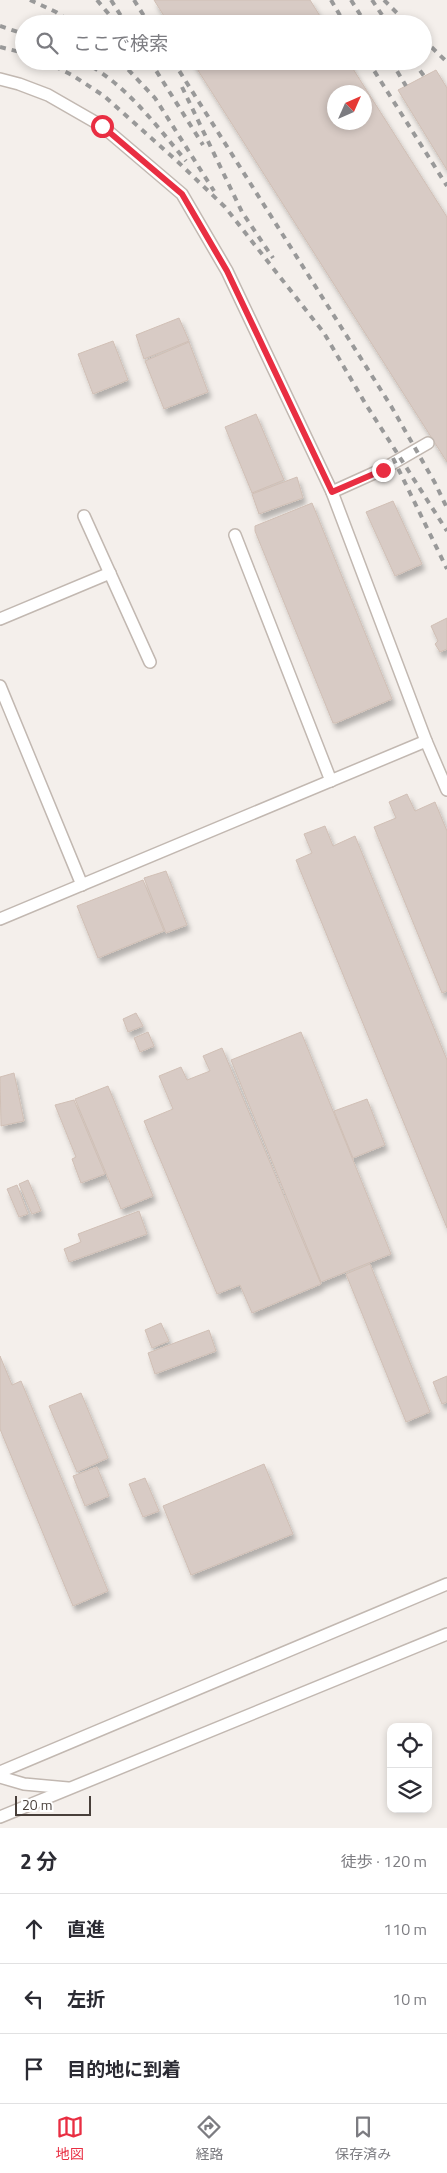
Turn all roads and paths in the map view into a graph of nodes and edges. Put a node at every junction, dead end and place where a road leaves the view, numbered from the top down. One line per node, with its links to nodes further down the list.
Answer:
1 (0, 79): 3 (lane)
2 (428, 442): 3 (lane)
3 (332, 492): 10 (lane)
4 (84, 516): 6 (lane)
5 (235, 535): 11 (lane)
6 (110, 573): 7 (lane); 8 (lane)
7 (0, 619)
8 (150, 662)
9 (0, 686): 13 (lane)
10 (426, 741): 11 (lane); 12 (lane)
11 (331, 781): 13 (lane)
12 (447, 790)
13 (82, 885): 14 (lane)
14 (0, 919)
15 (447, 1584): 17 (lane)
16 (447, 1634): 19 (lane)
17 (0, 1772)
18 (0, 1777): 19 (lane)
19 (72, 1789): 20 (lane)
20 (0, 1817)

